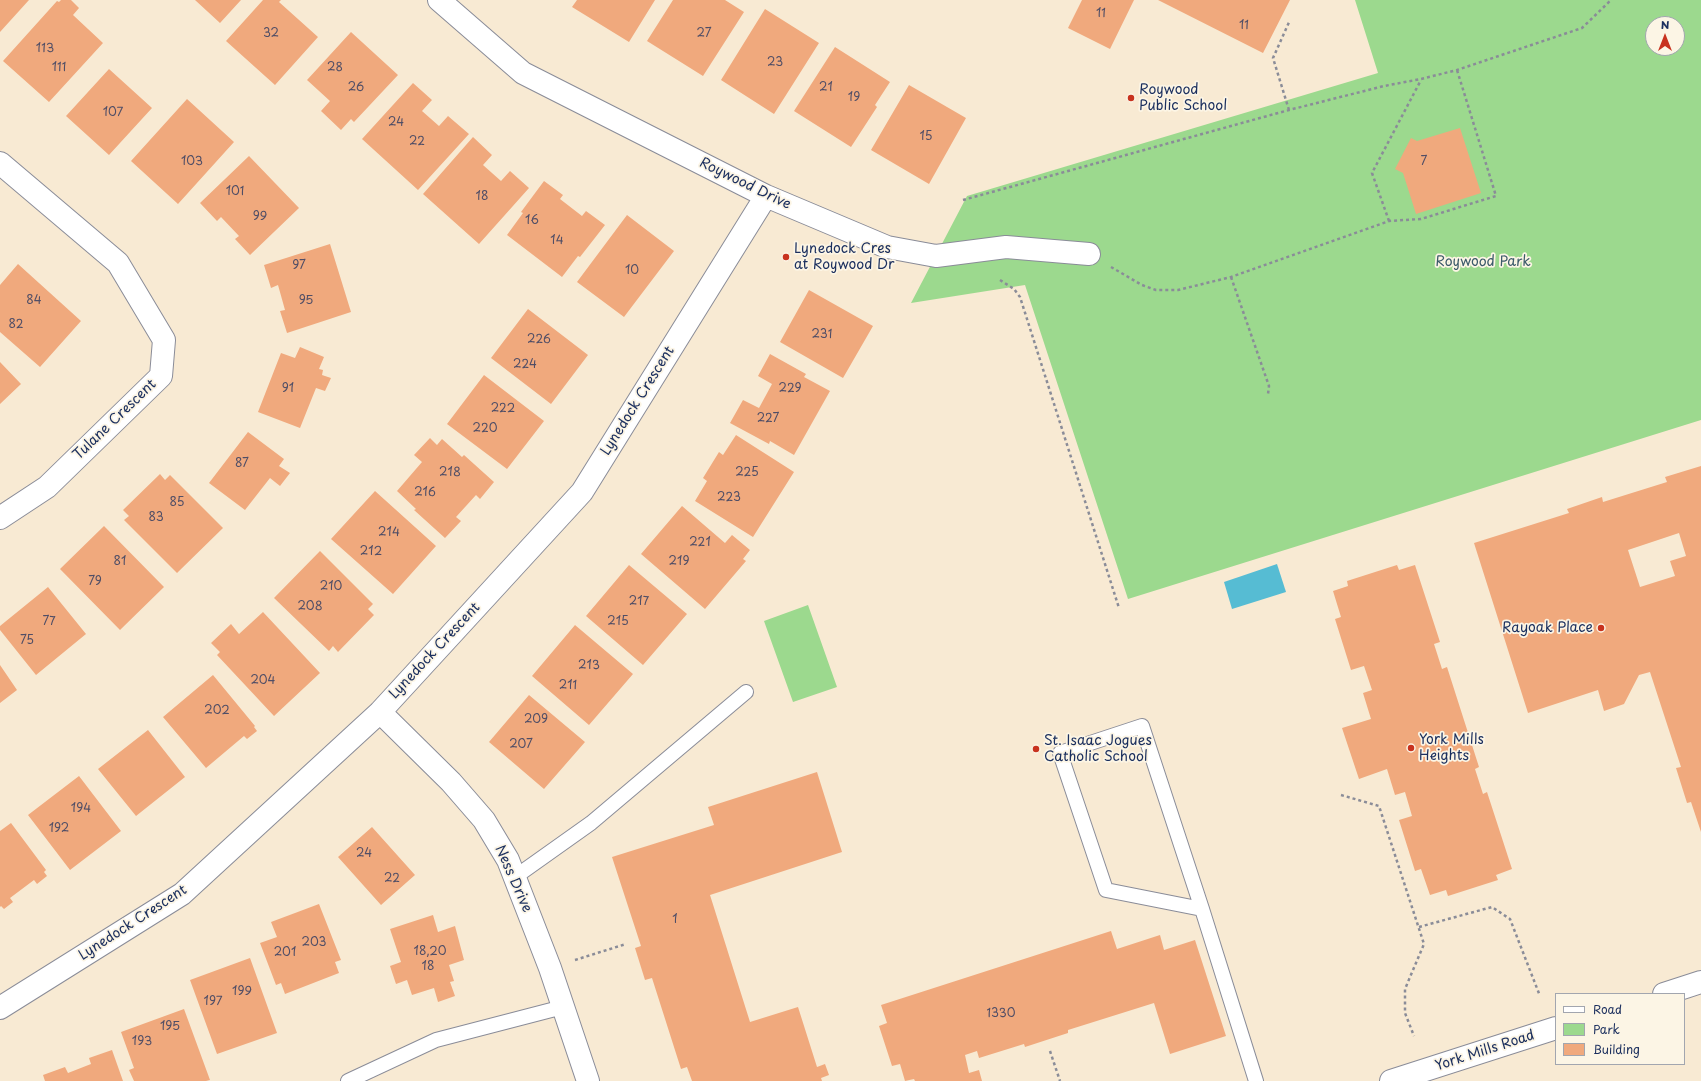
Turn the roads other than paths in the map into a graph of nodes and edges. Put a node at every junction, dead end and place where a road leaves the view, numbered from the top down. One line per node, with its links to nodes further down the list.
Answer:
1 (439, 0): 3 (street, Roywood Drive)
2 (0, 163): 5 (street, Tulane Crescent)
3 (766, 196): 4 (street, Roywood Drive); 7 (street, Lynedock Crescent)
4 (1089, 254)
5 (0, 518)
6 (746, 692): 8 (lane)
7 (380, 712): 8 (street, Ness Drive); 13 (street, Lynedock Crescent)
8 (515, 877): 12 (street, Ness Drive)
9 (1202, 909): 9 (lane); 17 (lane)
10 (1701, 982): 11 (street)
11 (1667, 993)
12 (563, 1007): 15 (lane); 16 (street, Ness Drive)
13 (0, 1008)
14 (1555, 1028): 18 (street, York Mills Road)
15 (348, 1081)
16 (588, 1081)
17 (1256, 1081)
18 (1391, 1081)

